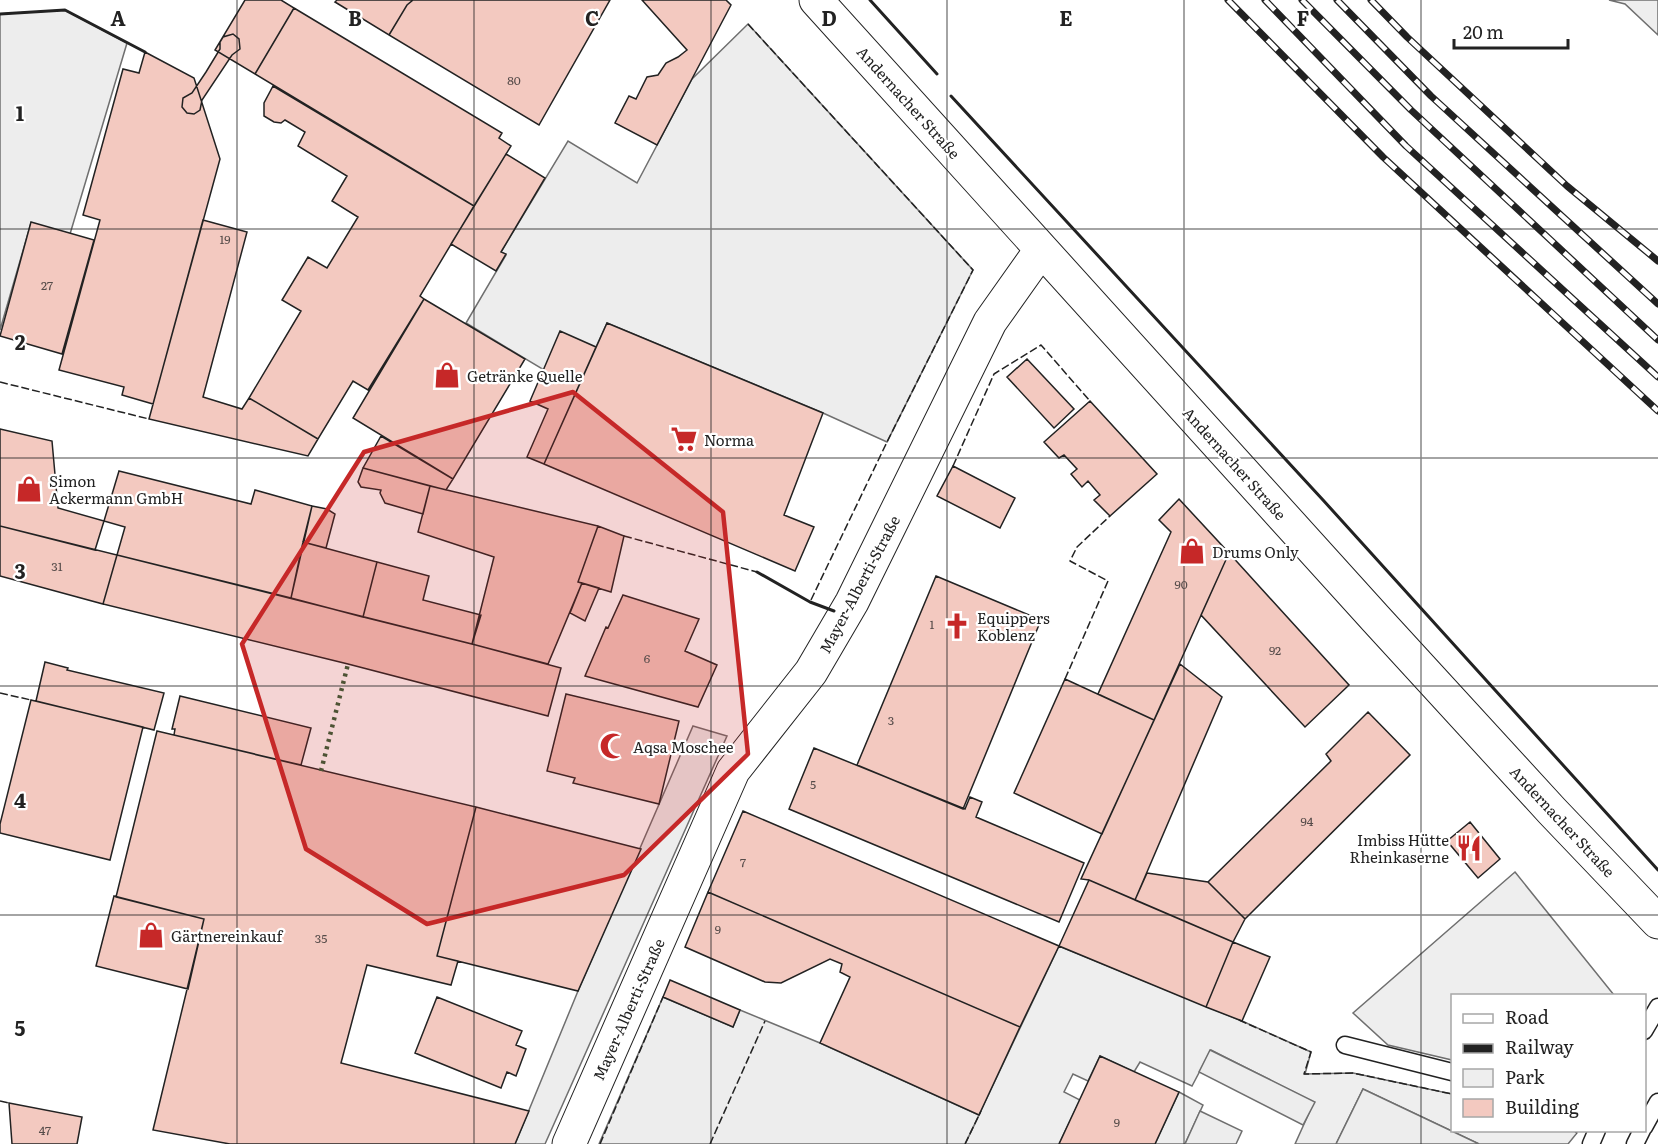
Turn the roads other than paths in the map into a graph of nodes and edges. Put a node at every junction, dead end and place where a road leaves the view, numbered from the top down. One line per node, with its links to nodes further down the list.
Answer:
1 (816, 0): 2 (street, Andernacher Straße)
2 (1041, 250): 3 (street, Andernacher Straße); 10 (street, Mayer-Alberti-Straße)
3 (1658, 922)
4 (1658, 1006): 5 (lane)
5 (1646, 1027)
6 (1345, 1045): 7 (lane)
7 (1451, 1072)
8 (1653, 1104): 9 (lane)
9 (1646, 1122)
10 (569, 1144)

